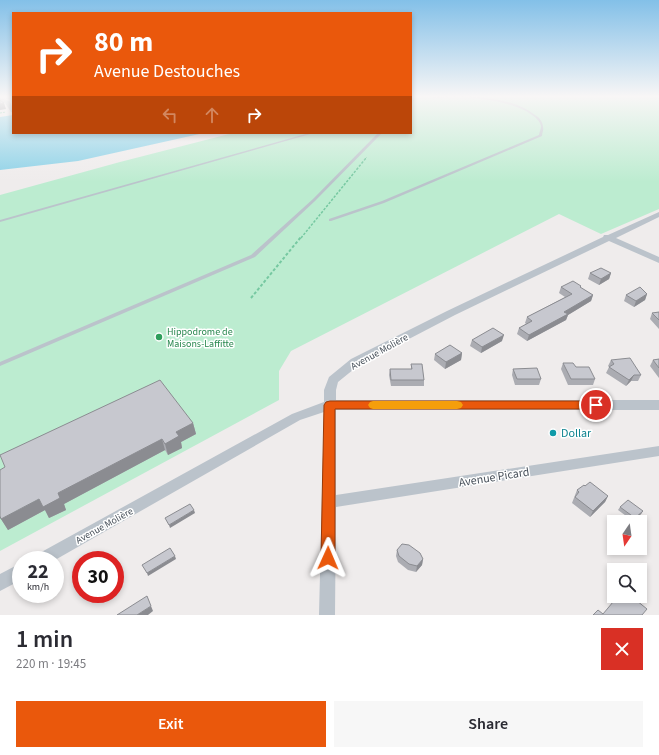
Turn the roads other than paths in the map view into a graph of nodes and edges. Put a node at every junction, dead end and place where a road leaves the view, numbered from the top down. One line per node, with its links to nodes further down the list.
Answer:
1 (542, 125): 5 (lane)
2 (308, 134): 6 (lane)
3 (379, 134): 9 (lane)
4 (659, 214): 7 (street, Avenue Molière)
5 (330, 220)
6 (0, 221)
7 (607, 237): 8 (street); 10 (street, Avenue Molière)
8 (659, 260)
9 (0, 364)
10 (330, 405): 11 (street); 13 (street); 14 (street, Avenue Molière)
11 (659, 405)
12 (659, 452): 13 (street, Avenue Picard)
13 (330, 502): 17 (street)
14 (57, 551)
15 (12, 576): 16 (street)
16 (0, 583)
17 (327, 615)

